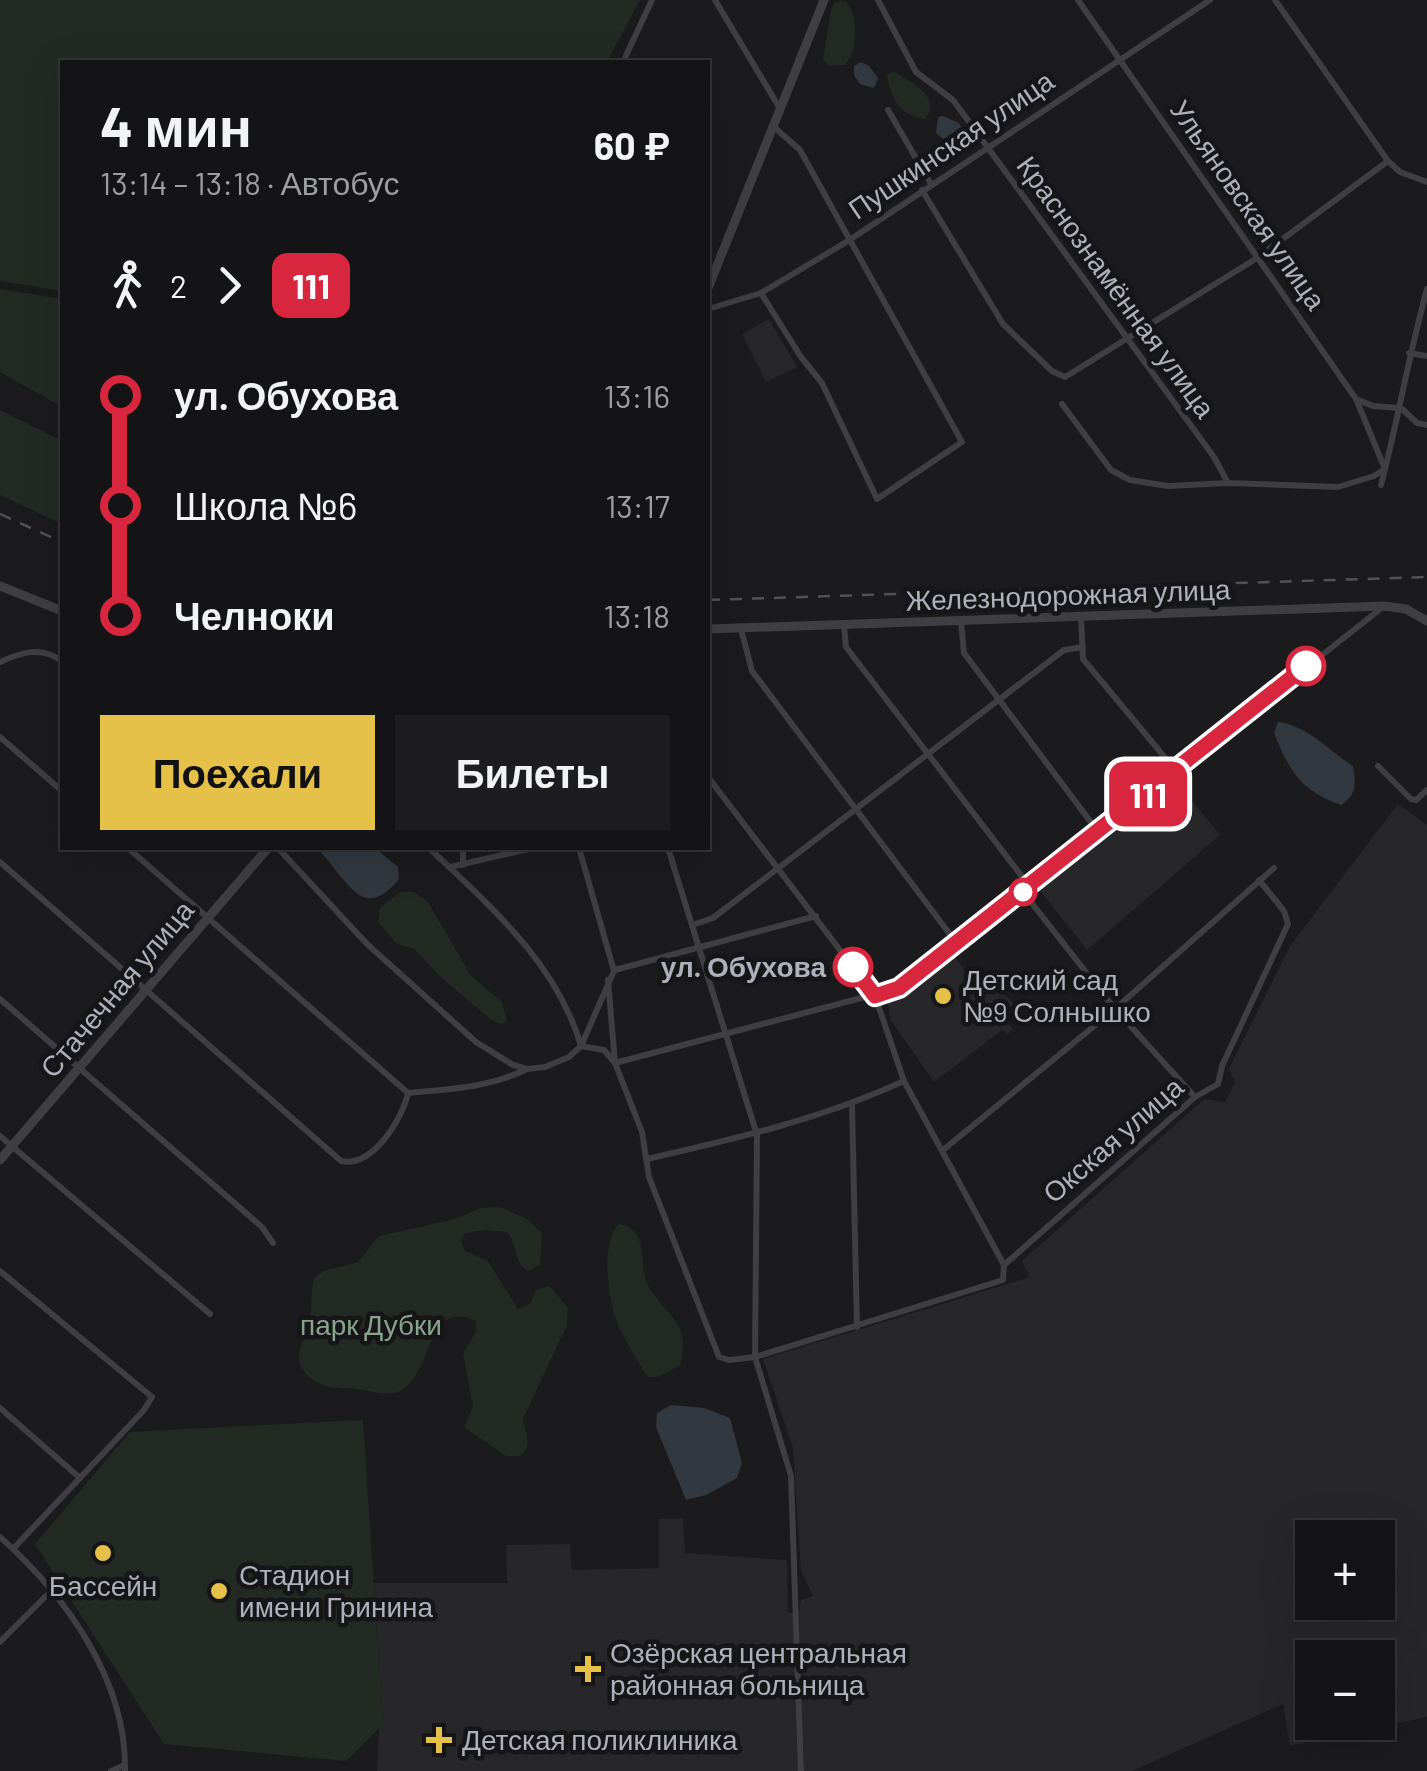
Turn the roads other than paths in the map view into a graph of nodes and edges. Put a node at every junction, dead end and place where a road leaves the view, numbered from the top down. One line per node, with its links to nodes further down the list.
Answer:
1 (652, 0): 8 (street)
2 (715, 0): 10 (street)
3 (824, 0): 10 (street)
4 (878, 0): 13 (street, Краснознамённая улица)
5 (1078, 0): 9 (street, Ульяновская улица)
6 (1210, 0): 9 (street, Пушкинская улица)
7 (1275, 0): 14 (street)
8 (624, 60)
9 (1119, 60): 13 (street, Пушкинская улица); 19 (street, Ульяновская улица)
10 (779, 107): 12 (street)
11 (888, 110): 16 (street)
12 (772, 125): 18 (street); 20 (street)
13 (986, 149): 16 (street, Пушкинская улица); 24 (street, Краснознамённая улица)
14 (1388, 162): 15 (street); 19 (street)
15 (1427, 182)
16 (931, 184): 17 (street, Пушкинская улица)
17 (922, 190): 18 (street, Пушкинская улица); 24 (street)
18 (848, 241): 22 (street, Пушкинская улица); 22 (street)
19 (1257, 258): 24 (street); 27 (street, Ульяновская улица)
20 (710, 283)
21 (1427, 289): 25 (street)
22 (761, 293): 23 (street, Пушкинская улица)
23 (710, 309)
24 (1126, 340): 32 (street, Краснознамённая улица)
25 (1410, 353): 26 (street); 29 (street)
26 (1427, 356)
27 (1356, 398): 29 (street); 31 (street, Ульяновская улица)
28 (1062, 404): 32 (street)
29 (1400, 408): 30 (street); 31 (street)
30 (1427, 425)
31 (1385, 469): 32 (street); 33 (street)
32 (1228, 484)
33 (1381, 485)
34 (2, 590): 36 (street)
35 (1384, 606): 37 (street, Железнодорожная улица); 38 (street, Железнодорожная улица); 50 (street)
36 (60, 611)
37 (1081, 616): 39 (street, Железнодорожная улица); 43 (street)
38 (1427, 621)
39 (962, 622): 40 (street, Железнодорожная улица); 46 (street)
40 (844, 626): 42 (street, Железнодорожная улица); 48 (street)
41 (710, 629): 42 (street, Железнодорожная улица)
42 (741, 629): 54 (street)
43 (1082, 647): 46 (street); 50 (street)
44 (60, 660): 45 (street)
45 (0, 662)
46 (998, 699): 48 (street); 55 (street)
47 (0, 737): 52 (street)
48 (928, 754): 54 (street); 70 (street)
49 (1378, 766): 53 (street)
50 (1177, 772): 55 (street)
51 (710, 783): 67 (street)
52 (60, 789)
53 (1427, 790)
54 (856, 809): 67 (street); 74 (street)
55 (1100, 833): 70 (street)
56 (130, 850): 71 (street)
57 (266, 850): 71 (street, Стачечная улица)
58 (280, 850): 86 (street)
59 (431, 850): 66 (street)
60 (463, 850): 65 (street)
61 (525, 850): 65 (street)
62 (580, 850): 76 (street)
63 (669, 850): 73 (street)
64 (0, 862): 78 (street)
65 (463, 865): 66 (street)
66 (449, 867): 83 (street)
67 (778, 868): 72 (street); 73 (street)
68 (1274, 868): 69 (street)
69 (1259, 880): 81 (street); 89 (street, Окская улица)
70 (1026, 890): 74 (street); 81 (street)
71 (208, 916): 78 (street, Стачечная улица); 88 (street)
72 (816, 916): 75 (street); 79 (street)
73 (692, 926): 75 (street)
74 (958, 945): 79 (street)
75 (699, 948): 76 (street); 82 (street)
76 (614, 970): 77 (street)
77 (608, 980): 83 (street); 84 (street)
78 (146, 990): 85 (street, Стачечная улица); 88 (street)
79 (875, 996): 82 (street); 87 (street)
80 (0, 999): 85 (street)
81 (1115, 1010): 89 (street); 94 (street)
82 (726, 1034): 84 (street); 91 (street)
83 (580, 1046): 84 (street); 86 (street)
84 (615, 1063): 95 (street)
85 (80, 1066): 93 (street, Стачечная улица); 97 (street)
86 (528, 1069): 88 (street)
87 (904, 1081): 90 (street); 94 (street)
88 (408, 1094)
89 (1195, 1096): 98 (street, Окская улица)
90 (852, 1105): 91 (street); 101 (street)
91 (756, 1134): 95 (street); 102 (street)
92 (0, 1136): 93 (street)
93 (12, 1146): 96 (street, Стачечная улица); 100 (street)
94 (942, 1150): 98 (street)
95 (646, 1159): 102 (street)
96 (0, 1160)
97 (273, 1244)
98 (1004, 1265): 101 (street, Окская улица)
99 (0, 1271): 104 (street)
100 (210, 1314)
101 (857, 1327): 102 (street)
102 (755, 1357): 111 (street)
103 (0, 1408): 104 (street)
104 (80, 1478): 106 (street)
105 (0, 1537): 106 (street)
106 (13, 1548): 107 (street)
107 (53, 1589): 108 (street); 109 (street)
108 (0, 1642)
109 (125, 1768): 110 (street)
110 (111, 1771)
111 (801, 1771)

